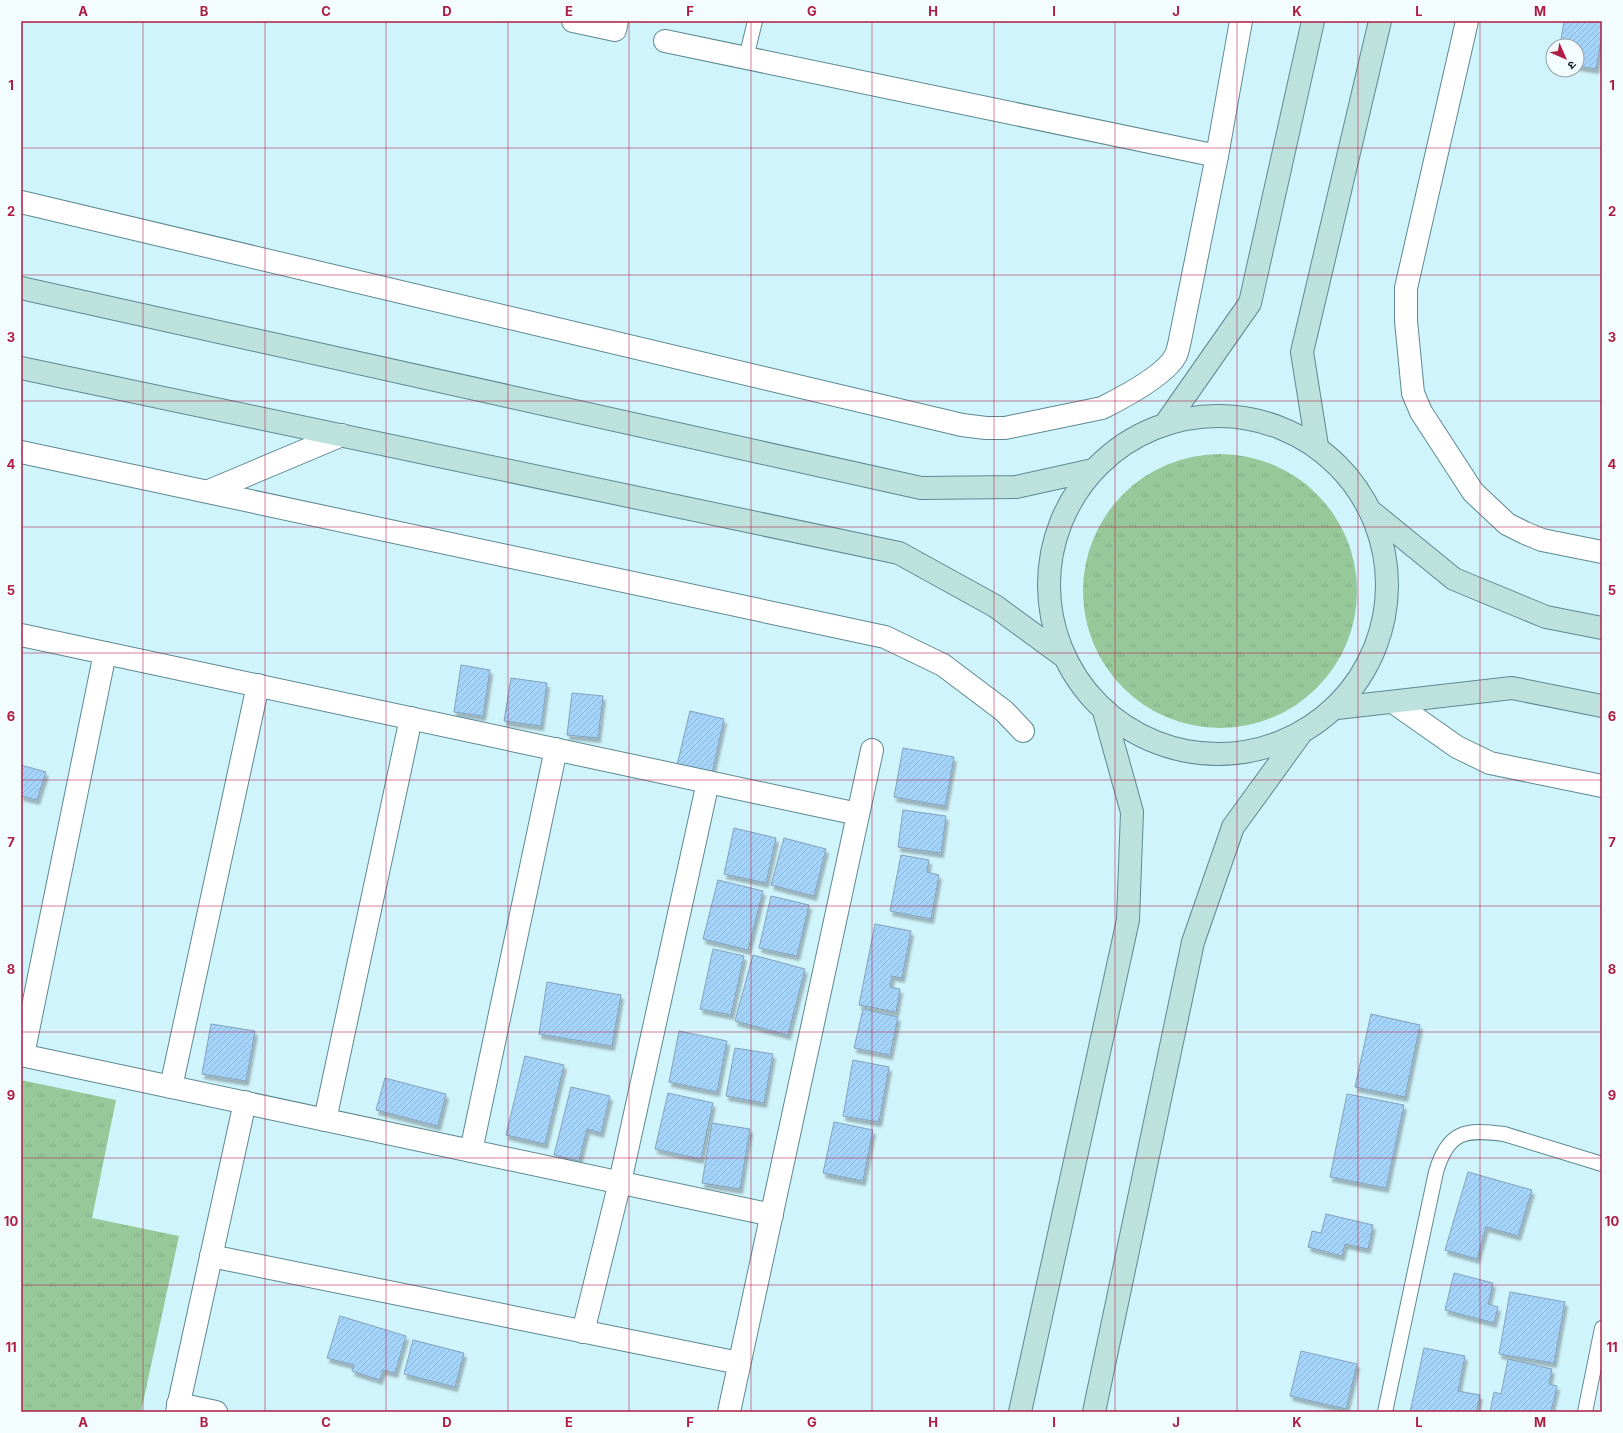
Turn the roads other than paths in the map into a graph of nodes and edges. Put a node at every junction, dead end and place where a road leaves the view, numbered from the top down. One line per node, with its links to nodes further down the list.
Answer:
1 (573, 21): 2 (street)
2 (617, 21)
3 (756, 21): 9 (lane)
4 (1241, 21): 10 (street)
5 (1313, 21): 14 (street)
6 (1380, 21): 16 (street)
7 (1467, 21): 21 (street)
8 (665, 41): 9 (street)
9 (746, 58): 10 (street)
10 (1217, 156): 11 (street)
11 (21, 202)
12 (23, 286): 18 (street)
13 (21, 368): 15 (street)
14 (1166, 423): 16 (street); 18 (street)
15 (342, 435): 19 (street); 25 (street)
16 (1317, 446): 20 (street)
17 (21, 452): 19 (street)
18 (1093, 470): 25 (street)
19 (209, 491): 32 (street)
20 (1373, 513): 22 (street); 29 (street)
21 (1602, 552)
22 (1602, 628)
23 (21, 634): 24 (street)
24 (105, 653): 26 (street); 39 (street)
25 (1062, 655): 30 (street)
26 (258, 685): 31 (street); 40 (street)
27 (1393, 702): 28 (street); 29 (street); 37 (street)
28 (1602, 706)
29 (1337, 708): 33 (street)
30 (1106, 715): 33 (street); 54 (street)
31 (411, 718): 34 (street); 42 (street)
32 (1023, 731)
33 (1299, 736): 55 (street)
34 (556, 749): 36 (street); 43 (street)
35 (872, 750): 38 (street)
36 (708, 782): 38 (street); 45 (street)
37 (1602, 786)
38 (858, 814): 46 (street)
39 (22, 1055): 40 (street)
40 (171, 1086): 41 (street)
41 (245, 1102): 42 (street); 47 (street)
42 (325, 1120): 43 (street)
43 (471, 1151): 45 (street)
44 (1602, 1164): 56 (lane)
45 (620, 1182): 46 (street); 49 (street)
46 (772, 1215): 50 (street)
47 (211, 1256): 49 (street); 51 (street)
48 (1602, 1328): 57 (lane)
49 (583, 1332): 50 (street)
50 (739, 1363): 53 (street)
51 (178, 1408): 52 (street)
52 (216, 1412)
53 (729, 1412)
54 (1020, 1412)
55 (1094, 1412)
56 (1384, 1412)
57 (1585, 1412)

